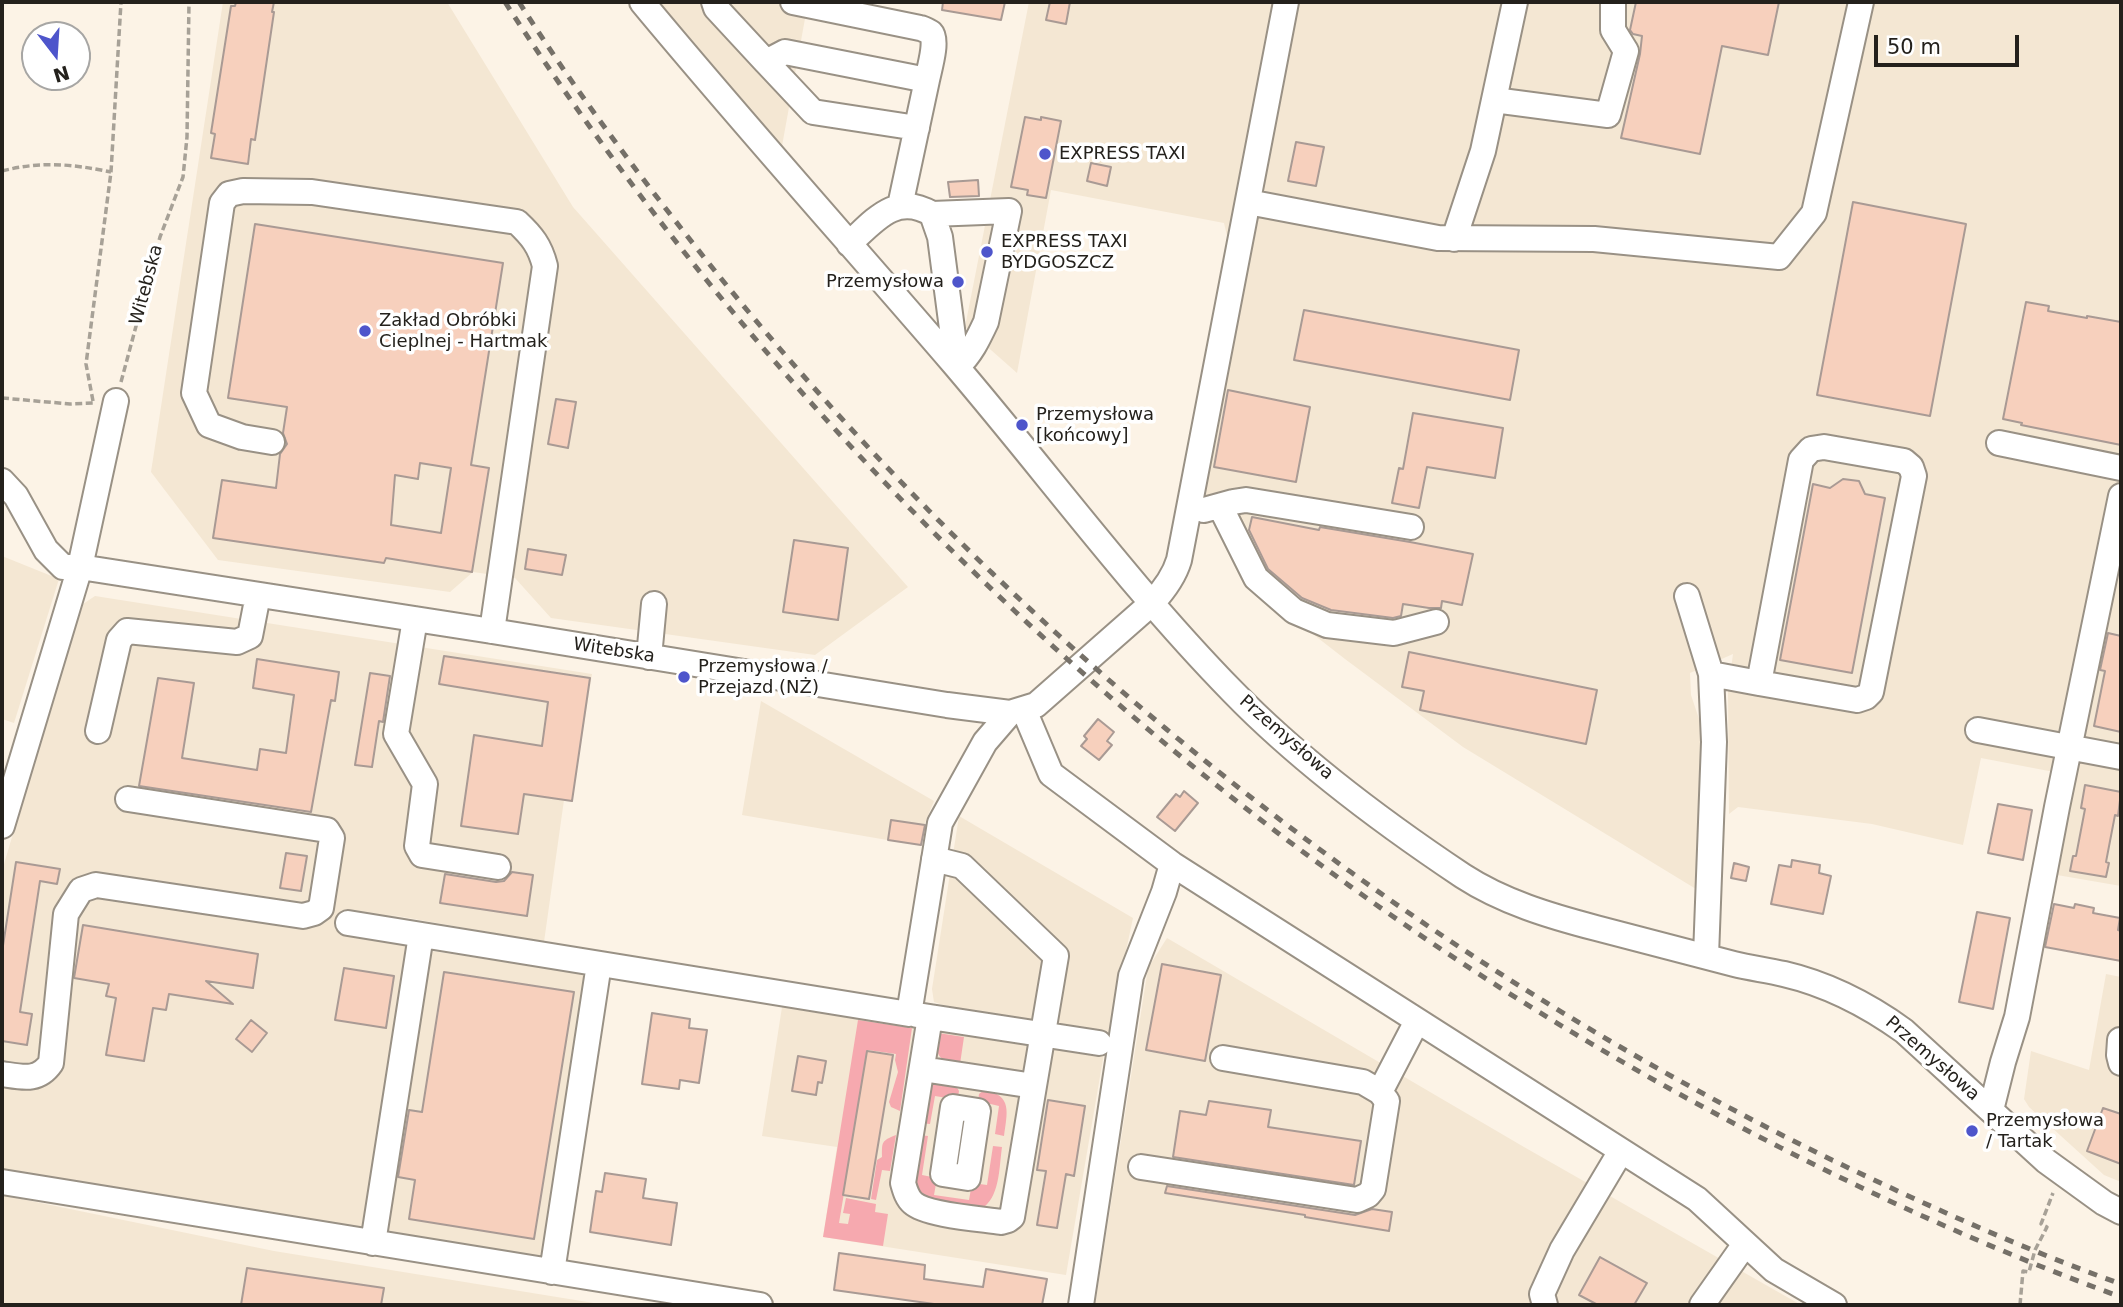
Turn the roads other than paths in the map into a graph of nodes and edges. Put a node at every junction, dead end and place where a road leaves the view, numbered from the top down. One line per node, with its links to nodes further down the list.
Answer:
1 (642, 2): 16 (street, Przemysłowa)
2 (713, 2): 8 (street)
3 (793, 2): 9 (street)
4 (1286, 2): 12 (street)
5 (1515, 2): 10 (street)
6 (1614, 2): 10 (street)
7 (1861, 2): 15 (street)
8 (766, 62): 9 (street); 11 (street)
9 (928, 80): 11 (street)
10 (1494, 100): 15 (street)
11 (917, 128): 13 (street)
12 (1248, 202): 15 (street); 25 (street)
13 (900, 206): 14 (street); 16 (street)
14 (932, 214): 17 (street); 17 (street)
15 (1454, 239)
16 (849, 244): 17 (street, Przemysłowa)
17 (957, 367): 30 (street, Przemysłowa)
18 (104, 402): 27 (street)
19 (272, 442): 34 (street)
20 (1999, 443): 21 (street)
21 (2121, 468)
22 (2, 481): 27 (street, Witebska)
23 (2121, 496): 41 (street)
24 (1220, 506): 25 (street); 26 (street); 33 (street)
25 (1187, 516): 30 (street)
26 (1411, 527)
27 (80, 567): 28 (street, Witebska); 44 (street)
28 (258, 594): 32 (street, Witebska); 40 (street)
29 (1687, 596): 36 (street)
30 (1152, 603): 38 (street); 50 (street, Przemysłowa)
31 (654, 604): 35 (street)
32 (415, 619): 34 (street, Witebska); 47 (street)
33 (1436, 622)
34 (492, 631): 35 (street, Witebska)
35 (649, 657): 38 (street, Witebska)
36 (1711, 674): 37 (street); 50 (street)
37 (1759, 683): 37 (street)
38 (1017, 712): 45 (street); 46 (street)
39 (1978, 730): 41 (street)
40 (98, 731)
41 (2070, 747): 42 (street); 63 (street)
42 (2121, 757)
43 (128, 799): 58 (street)
44 (2, 826)
45 (933, 859): 52 (street); 54 (street)
46 (1172, 864): 53 (street); 72 (street)
47 (498, 867)
48 (348, 923): 49 (street)
49 (421, 935): 51 (street); 68 (street)
50 (1706, 956): 63 (street, Przemysłowa)
51 (599, 964): 52 (street); 70 (street)
52 (920, 1015): 54 (street); 57 (street)
53 (1417, 1021): 61 (street); 64 (street)
54 (1043, 1034): 55 (street); 60 (street)
55 (1099, 1043)
56 (1223, 1058): 61 (street)
57 (922, 1069): 59 (street); 60 (street)
58 (2, 1074)
59 (971, 1076): 60 (street); 62 (street)
60 (1034, 1086)
61 (1380, 1092): 65 (street)
62 (966, 1110)
63 (1992, 1110): 67 (street, Przemysłowa)
64 (1620, 1151): 69 (street); 73 (street)
65 (1141, 1167)
66 (2, 1182): 68 (street)
67 (2121, 1212)
68 (373, 1242): 70 (street)
69 (1745, 1244): 74 (street); 75 (street)
70 (552, 1272): 71 (street)
71 (750, 1305)
72 (1081, 1305)
73 (1545, 1305)
74 (1702, 1305)
75 (1834, 1305)

